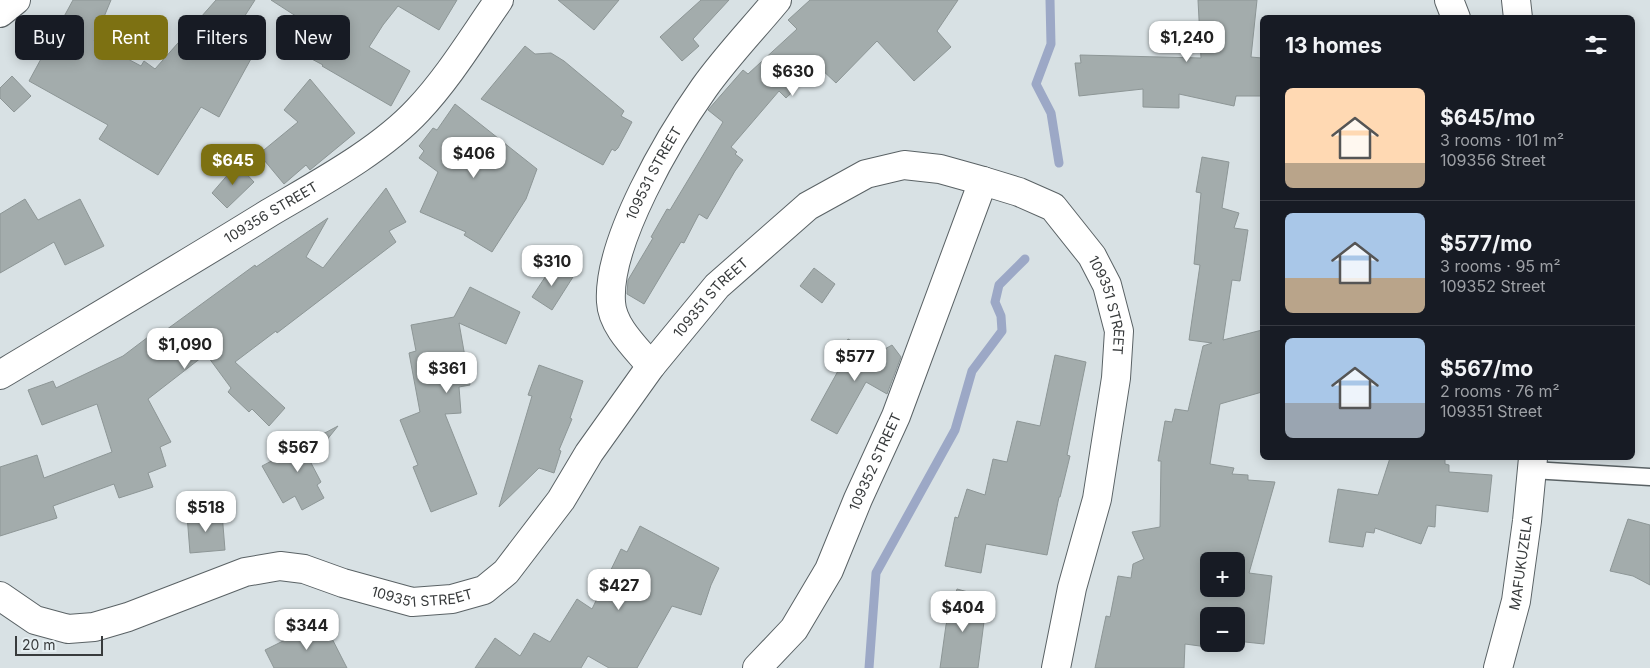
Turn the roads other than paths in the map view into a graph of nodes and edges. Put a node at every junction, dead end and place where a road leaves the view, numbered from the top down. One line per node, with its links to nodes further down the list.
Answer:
1 (16, 0): 6 (street)
2 (499, 0): 11 (street, 109356 STREET)
3 (777, 0): 10 (street, 109531 STREET)
4 (1449, 0): 7 (street)
5 (1516, 0): 8 (street)
6 (0, 13)
7 (1455, 15)
8 (1518, 15)
9 (984, 182): 10 (street, 109351 STREET); 15 (street, 109352 STREET); 16 (street, 109351 STREET)
10 (651, 366): 14 (street, 109351 STREET)
11 (0, 375)
12 (1532, 464): 13 (lane); 17 (street, MAFUKUZELA)
13 (1650, 477)
14 (0, 596)
15 (757, 668)
16 (1056, 668)
17 (1498, 668)

